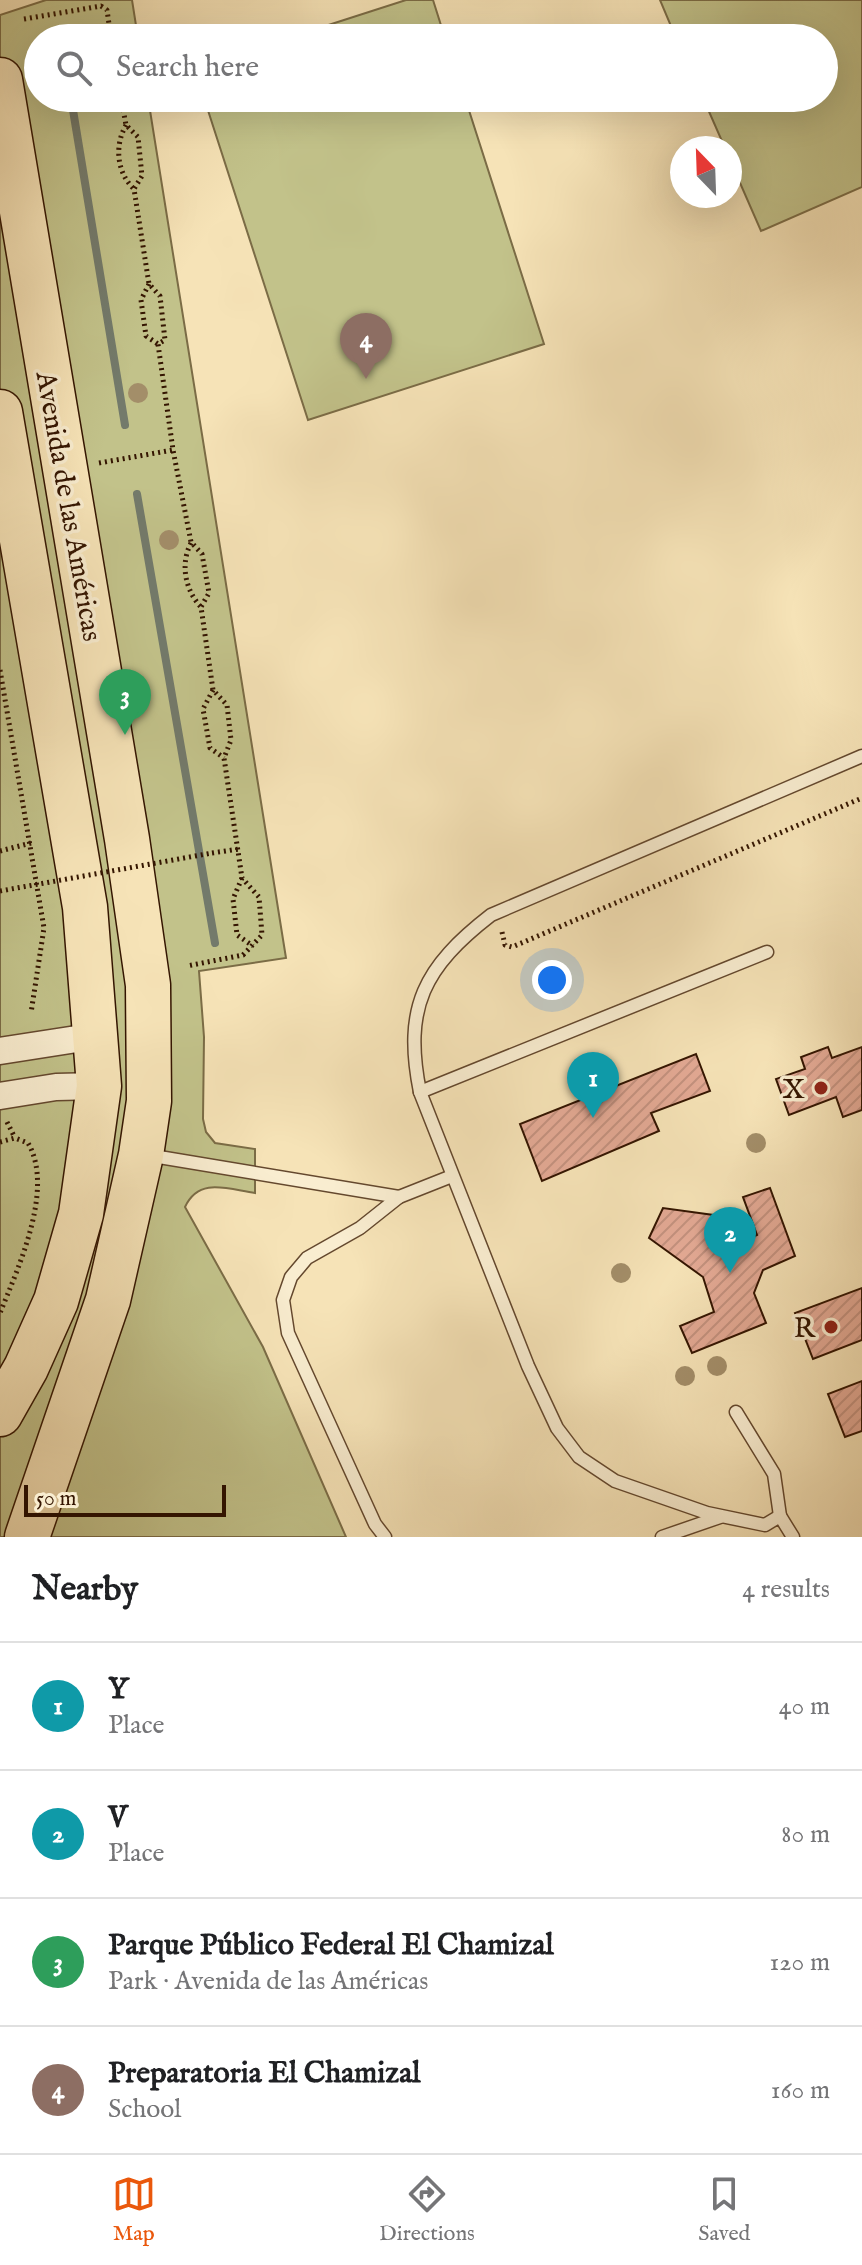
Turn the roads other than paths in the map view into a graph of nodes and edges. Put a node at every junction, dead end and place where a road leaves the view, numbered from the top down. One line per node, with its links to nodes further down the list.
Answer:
1 (0, 80): 3 (highway, Avenida de las Américas)
2 (0, 193): 3 (highway)
3 (33, 291): 12 (highway, Avenida de las Américas)
4 (0, 412): 7 (highway, Avenida de las Américas)
5 (862, 756): 10 (lane)
6 (767, 952): 10 (lane)
7 (96, 1036): 8 (street); 9 (highway, Avenida de las Américas)
8 (0, 1051)
9 (99, 1086): 11 (street); 16 (highway, Avenida de las Américas)
10 (420, 1092): 13 (lane)
11 (0, 1096)
12 (141, 1155): 14 (lane); 19 (highway, Avenida de las Américas)
13 (452, 1176): 14 (lane); 17 (lane)
14 (399, 1197): 20 (lane)
15 (736, 1412): 18 (lane)
16 (0, 1414)
17 (722, 1516): 18 (lane); 21 (lane)
18 (780, 1516): 22 (lane)
19 (27, 1537)
20 (385, 1537)
21 (662, 1537)
22 (793, 1537)

